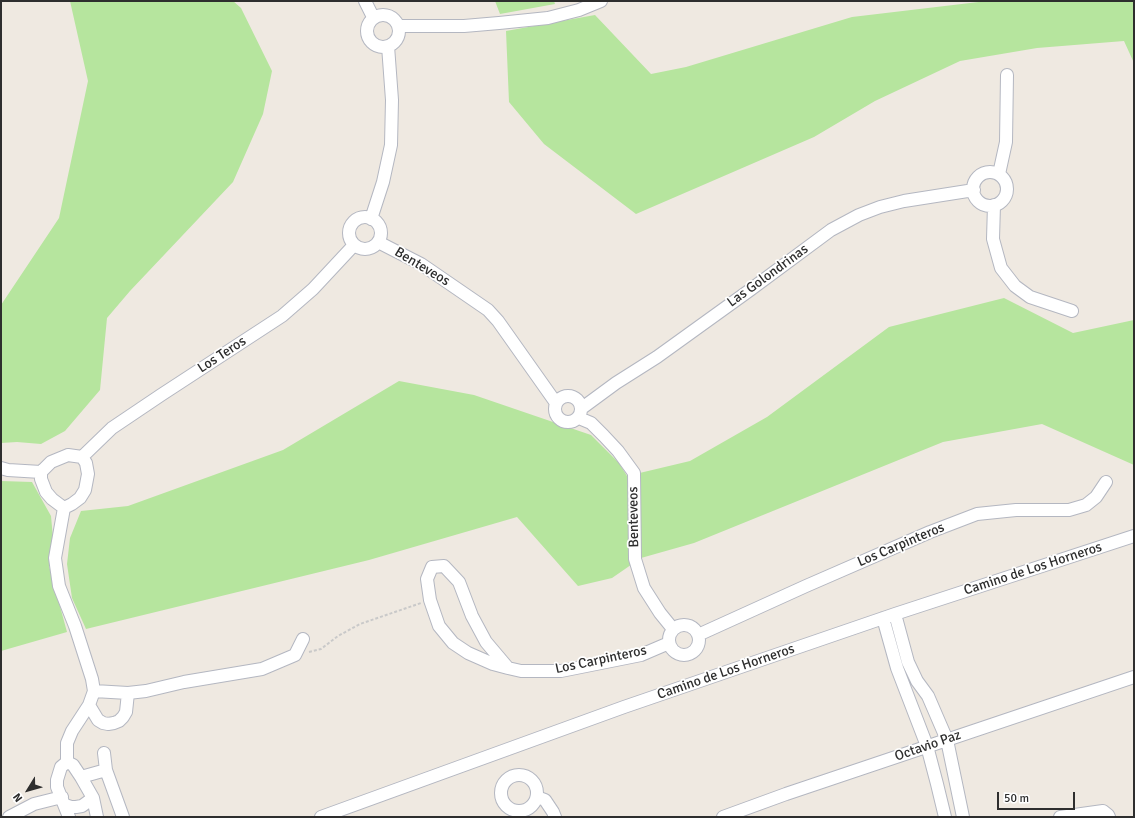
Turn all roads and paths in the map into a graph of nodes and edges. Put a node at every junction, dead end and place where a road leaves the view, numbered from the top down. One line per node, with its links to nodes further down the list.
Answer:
1 (365, 1): 3 (street)
2 (601, 1): 4 (street)
3 (373, 17): 4 (street); 5 (street)
4 (398, 26): 5 (street)
5 (388, 46): 10 (street)
6 (1007, 75): 7 (street)
7 (999, 174): 8 (street); 9 (street)
8 (974, 190): 9 (street); 15 (street, Las Golondrinas)
9 (994, 205): 13 (street)
10 (371, 219): 11 (street); 12 (street)
11 (378, 242): 12 (street); 14 (street, Benteveos)
12 (354, 245): 16 (street, Los Teros)
13 (1072, 311)
14 (556, 404): 15 (street, Benteveos); 15 (street, Benteveos)
15 (580, 413): 25 (street, Benteveos)
16 (82, 457): 18 (street); 20 (street)
17 (1, 468): 18 (street)
18 (41, 472): 20 (street)
19 (1106, 482): 26 (street, Los Carpinteros)
20 (64, 508): 32 (street)
21 (1134, 536): 23 (street, Camino de Los Horneros)
22 (430, 600): 29 (path); 30 (street, Los Carpinteros); 30 (street, Los Carpinteros)
23 (895, 614): 24 (street, Camino de Los Horneros); 35 (street)
24 (883, 618): 36 (street); 51 (street, Camino de Los Horneros)
25 (673, 629): 26 (street); 28 (street)
26 (698, 635): 28 (street)
27 (303, 639): 29 (street)
28 (669, 643): 30 (street, Los Carpinteros)
29 (295, 655): 33 (street)
30 (508, 668)
31 (1134, 677): 35 (street, Octavio Paz)
32 (94, 692): 33 (street); 34 (street)
33 (128, 692): 34 (street)
34 (89, 704): 38 (street)
35 (947, 740): 36 (street, Octavio Paz); 55 (street)
36 (927, 746): 53 (street, Octavio Paz); 54 (street)
37 (104, 753): 39 (street)
38 (67, 762): 40 (street); 43 (street)
39 (106, 770): 40 (street); 50 (street)
40 (82, 777): 42 (street)
41 (537, 797): 52 (street)
42 (93, 798): 43 (street); 49 (street)
43 (63, 801): 47 (street); 48 (street)
44 (1, 813): 46 (street)
45 (1091, 815): 56 (street); 57 (street)
46 (4, 817)
47 (9, 817)
48 (69, 817)
49 (97, 817)
50 (123, 817)
51 (321, 817)
52 (555, 817)
53 (723, 817)
54 (945, 817)
55 (963, 817)
56 (1060, 817)
57 (1109, 817)

